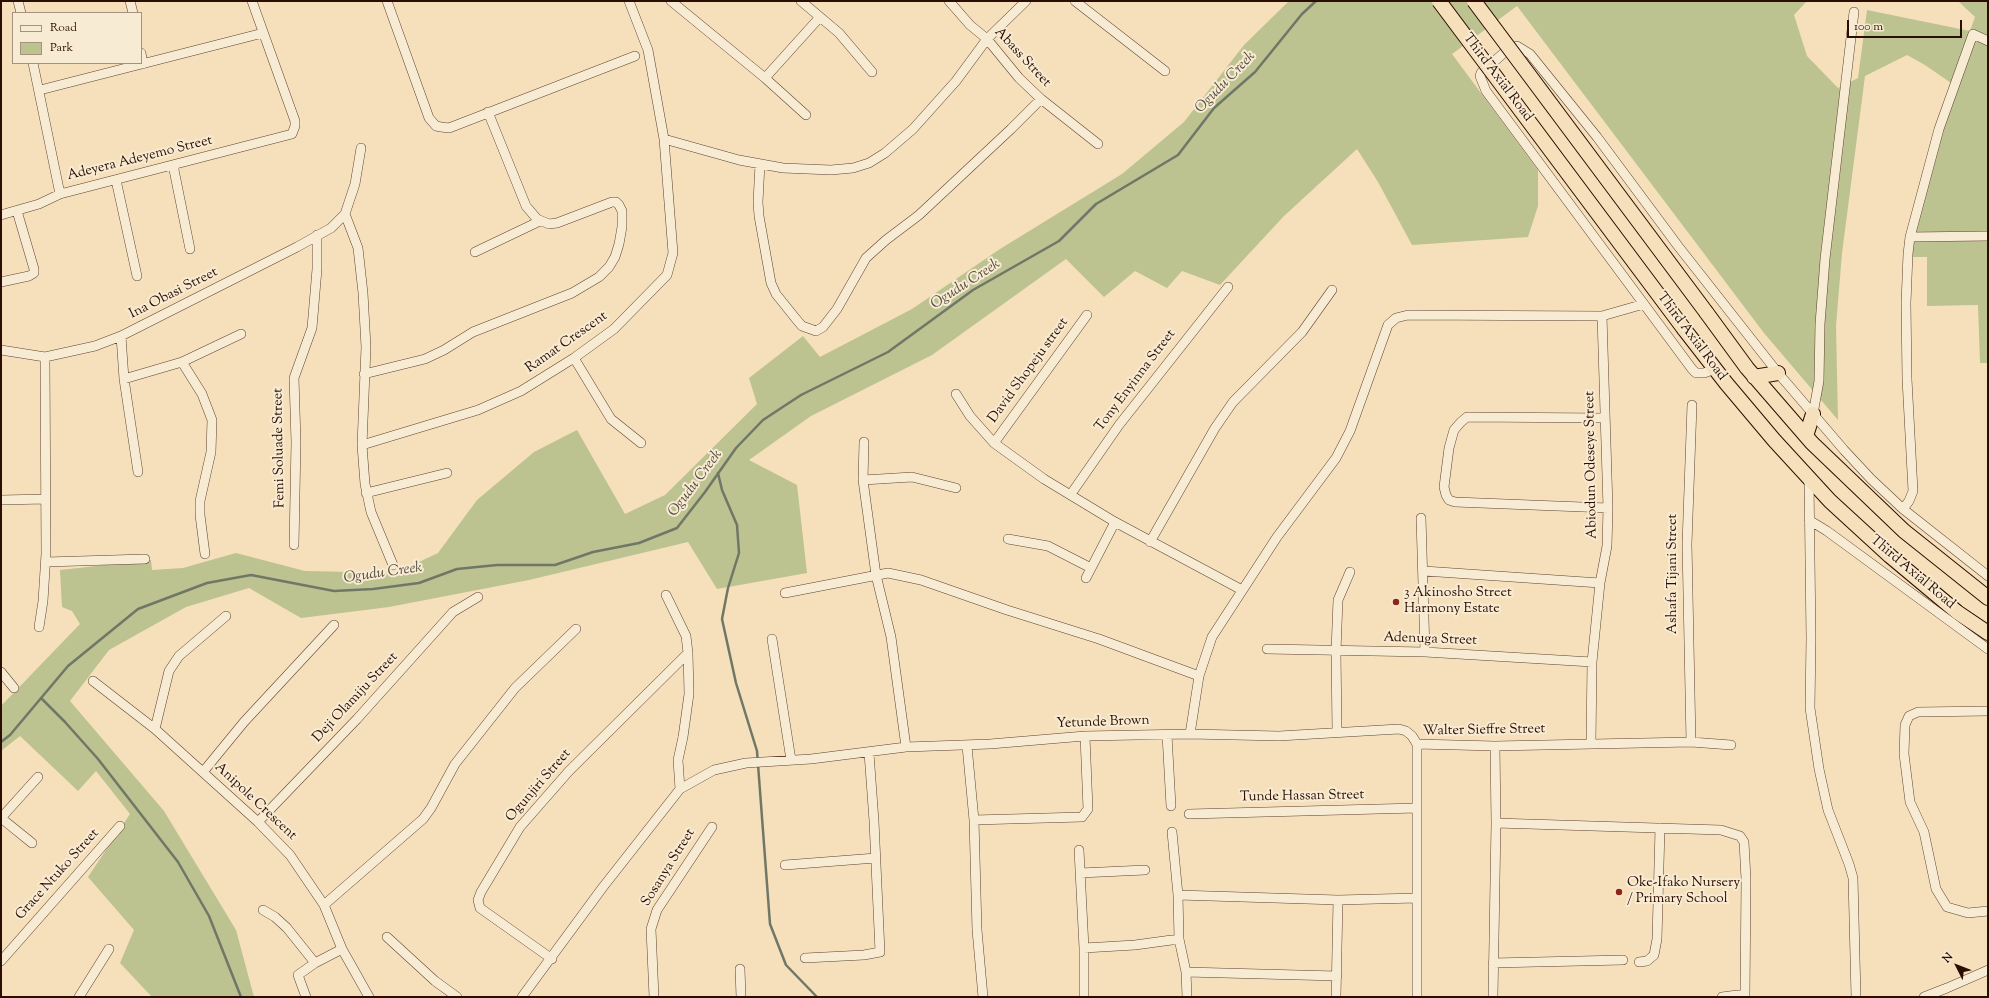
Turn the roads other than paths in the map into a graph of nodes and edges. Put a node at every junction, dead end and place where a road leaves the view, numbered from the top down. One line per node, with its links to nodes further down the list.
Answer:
1 (18, 1): 13 (street)
2 (130, 1): 14 (street)
3 (252, 1): 17 (street)
4 (387, 1): 29 (street)
5 (629, 1): 31 (street, Ramat Crescent)
6 (671, 1): 26 (street)
7 (801, 1): 16 (street)
8 (949, 1): 18 (street, Abass Street)
9 (1026, 1): 18 (street)
10 (1075, 1): 24 (street)
11 (1439, 1): 60 (highway, Third Axial Road, bridge)
12 (1474, 1): 63 (highway, Third Axial Road, bridge)
13 (21, 12)
14 (133, 12)
15 (1854, 12): 67 (street)
16 (820, 17): 25 (street); 26 (street)
17 (263, 33): 23 (street); 35 (street, Adeyera Adeyemo Street)
18 (987, 39): 28 (street, Abass Street); 34 (street)
19 (1988, 41): 44 (street)
20 (635, 56): 29 (street)
21 (142, 58): 23 (street)
22 (33, 64): 27 (street)
23 (143, 64): 27 (street)
24 (1165, 71)
25 (872, 72)
26 (765, 78): 30 (street)
27 (40, 90): 37 (street)
28 (1040, 99): 32 (street, Abass Street); 34 (street)
29 (488, 112): 41 (street)
30 (806, 115)
31 (664, 139): 34 (street); 58 (street, Ramat Crescent)
32 (1098, 144)
33 (361, 148): 39 (street)
34 (760, 164)
35 (173, 165): 36 (street, Adeyera Adeyemo Street); 45 (street)
36 (116, 180): 37 (street, Adeyera Adeyemo Street); 47 (street)
37 (60, 194): 38 (street, Adeyera Adeyemo Street)
38 (17, 211): 40 (street, Adeyera Adeyemo Street); 48 (street)
39 (345, 214): 42 (street, Ina Obasi Street); 62 (street)
40 (1, 215)
41 (540, 221): 46 (street); 62 (street)
42 (317, 235): 55 (street, Ina Obasi Street); 90 (street, Femi Soluade Street)
43 (1988, 236): 44 (street)
44 (1910, 237): 84 (street)
45 (190, 248)
46 (474, 252)
47 (137, 276)
48 (1, 282)
49 (1228, 287): 80 (street, Tony Enyinna Street)
50 (1332, 290): 89 (street)
51 (1644, 304): 53 (street); 60 (street); 61 (street)
52 (1087, 315): 72 (street, David Shopeju street)
53 (1602, 316): 68 (street, Abiodun Odeseye Street); 102 (street)
54 (241, 334): 59 (street)
55 (121, 336): 57 (street, Ina Obasi Street); 64 (street)
56 (1, 350): 57 (street, Ina Obasi Street)
57 (45, 357): 82 (street)
58 (574, 358): 71 (street); 73 (street, Ramat Crescent)
59 (182, 362): 64 (street); 91 (street)
60 (1715, 369): 76 (highway, Third Axial Road)
61 (1778, 373): 63 (highway); 67 (street)
62 (364, 374): 73 (street)
63 (1754, 377): 69 (highway, Third Axial Road)
64 (124, 379): 74 (street)
65 (956, 394): 72 (street)
66 (1692, 405): 129 (street, Ashafa Tijani Street)
67 (1814, 414): 69 (highway); 84 (street)
68 (1605, 418): 83 (street, Abiodun Odeseye Street); 83 (street)
69 (1806, 436): 106 (highway, Third Axial Road)
70 (864, 442): 77 (street)
71 (640, 443)
72 (994, 443): 80 (street)
73 (362, 445): 79 (street)
74 (138, 472)
75 (447, 473): 79 (street)
76 (1809, 479): 86 (street); 111 (highway, Third Axial Road)
77 (863, 480): 78 (street); 98 (street)
78 (956, 488)
79 (366, 493): 94 (street)
80 (1071, 494): 87 (street)
81 (1, 500): 82 (street)
82 (46, 500): 93 (street)
83 (1608, 508): 101 (street, Abiodun Odeseye Street)
84 (1903, 509): 99 (street)
85 (1421, 518): 96 (street)
86 (1809, 520): 114 (street); 195 (street)
87 (1114, 522): 89 (street); 95 (street)
88 (1008, 539): 95 (street)
89 (1150, 542): 102 (street)
90 (294, 545)
91 (204, 554)
92 (144, 559): 93 (street)
93 (46, 562): 109 (street)
94 (393, 565)
95 (1091, 568): 100 (street)
96 (1424, 570): 101 (street); 116 (street)
97 (1350, 572): 115 (street)
98 (876, 575): 103 (street); 120 (street); 135 (street)
99 (1988, 576)
100 (1086, 578)
101 (1600, 583): 118 (street, Abiodun Odeseye Street)
102 (1242, 590): 120 (street)
103 (785, 593)
104 (666, 594): 117 (street)
105 (478, 597): 146 (street, Deji Olamiju Street)
106 (1988, 598)
107 (226, 616): 124 (street)
108 (334, 625): 138 (street)
109 (39, 627)
110 (576, 628): 161 (street)
111 (1988, 632)
112 (772, 639): 137 (street)
113 (1267, 649): 115 (street, Adenuga Street)
114 (1988, 649)
115 (1336, 650): 116 (street, Adenuga Street); 125 (street)
116 (1425, 652): 118 (street, Adenuga Street)
117 (688, 653): 140 (street); 170 (street, Ogunjiri Street)
118 (1592, 662): 130 (street, Abiodun Odeseye Street)
119 (1, 672): 122 (street)
120 (1199, 676): 126 (street)
121 (93, 680): 124 (street, Anipole Crescent)
122 (14, 688)
123 (1988, 711): 163 (street)
124 (154, 729): 138 (street, Anipole Crescent)
125 (1337, 731): 126 (street, Yetunde Brown); 131 (street, Yetunde Brown)
126 (1190, 734): 128 (street, Yetunde Brown)
127 (1086, 736): 128 (street, Yetunde Brown); 133 (street, Yetunde Brown); 145 (street)
128 (1167, 736): 141 (street)
129 (1691, 742): 130 (street, Walter Sieffre Street); 132 (street, Walter Sieffre Street)
130 (1591, 743): 134 (street, Walter Sieffre Street)
131 (1417, 744): 134 (street, Walter Sieffre Street); 142 (street, Walter Sieffre Street)
132 (1731, 745)
133 (967, 746): 135 (street, Yetunde Brown); 145 (street)
134 (1495, 746): 147 (street)
135 (906, 747): 136 (street, Yetunde Brown)
136 (868, 753): 137 (street, Yetunde Brown); 154 (street)
137 (787, 759): 140 (street, Yetunde Brown)
138 (203, 772): 146 (street, Anipole Crescent)
139 (38, 777): 144 (street)
140 (680, 789): 170 (street)
141 (1171, 806)
142 (1417, 808): 143 (street, Tunde Hassan Street); 159 (street, Walter Sieffre Street)
143 (1188, 814)
144 (1, 818): 152 (street)
145 (974, 820): 188 (street)
146 (258, 822): 161 (street, Anipole Crescent)
147 (1496, 823): 150 (street); 175 (street)
148 (120, 826): 172 (street, Grace Ntuko Street)
149 (712, 827): 186 (street, Sosanya Street)
150 (1660, 828): 173 (street); 180 (street)
151 (1172, 832): 158 (street)
152 (32, 843)
153 (1079, 850): 157 (street)
154 (876, 858): 155 (street); 169 (street)
155 (784, 865)
156 (1145, 870): 157 (street)
157 (1080, 873): 166 (street)
158 (1178, 895): 160 (street); 165 (street)
159 (1417, 898): 160 (street); 192 (street, Walter Sieffre Street)
160 (1338, 900): 179 (street)
161 (324, 905): 168 (street, Anipole Crescent)
162 (263, 910): 174 (street)
163 (1988, 911)
164 (387, 937): 184 (street)
165 (1179, 940): 166 (street); 178 (street)
166 (1084, 948): 189 (street)
167 (109, 949): 181 (street)
168 (342, 949): 174 (street); 183 (street, Anipole Crescent)
169 (805, 958)
170 (552, 959): 185 (street)
171 (1623, 960): 175 (street)
172 (1, 961)
173 (1639, 962)
174 (315, 963): 182 (street)
175 (1493, 963): 193 (street)
176 (740, 969): 187 (street)
177 (1988, 970): 196 (street)
178 (1186, 972): 179 (street); 190 (street)
179 (1337, 976): 191 (street)
180 (1745, 996): 194 (street)
181 (79, 997)
182 (306, 997)
183 (369, 997)
184 (457, 997)
185 (522, 997)
186 (654, 997)
187 (741, 997)
188 (982, 997)
189 (1084, 997)
190 (1188, 997)
191 (1336, 997)
192 (1417, 997)
193 (1493, 997)
194 (1722, 997)
195 (1856, 997)
196 (1924, 997)

